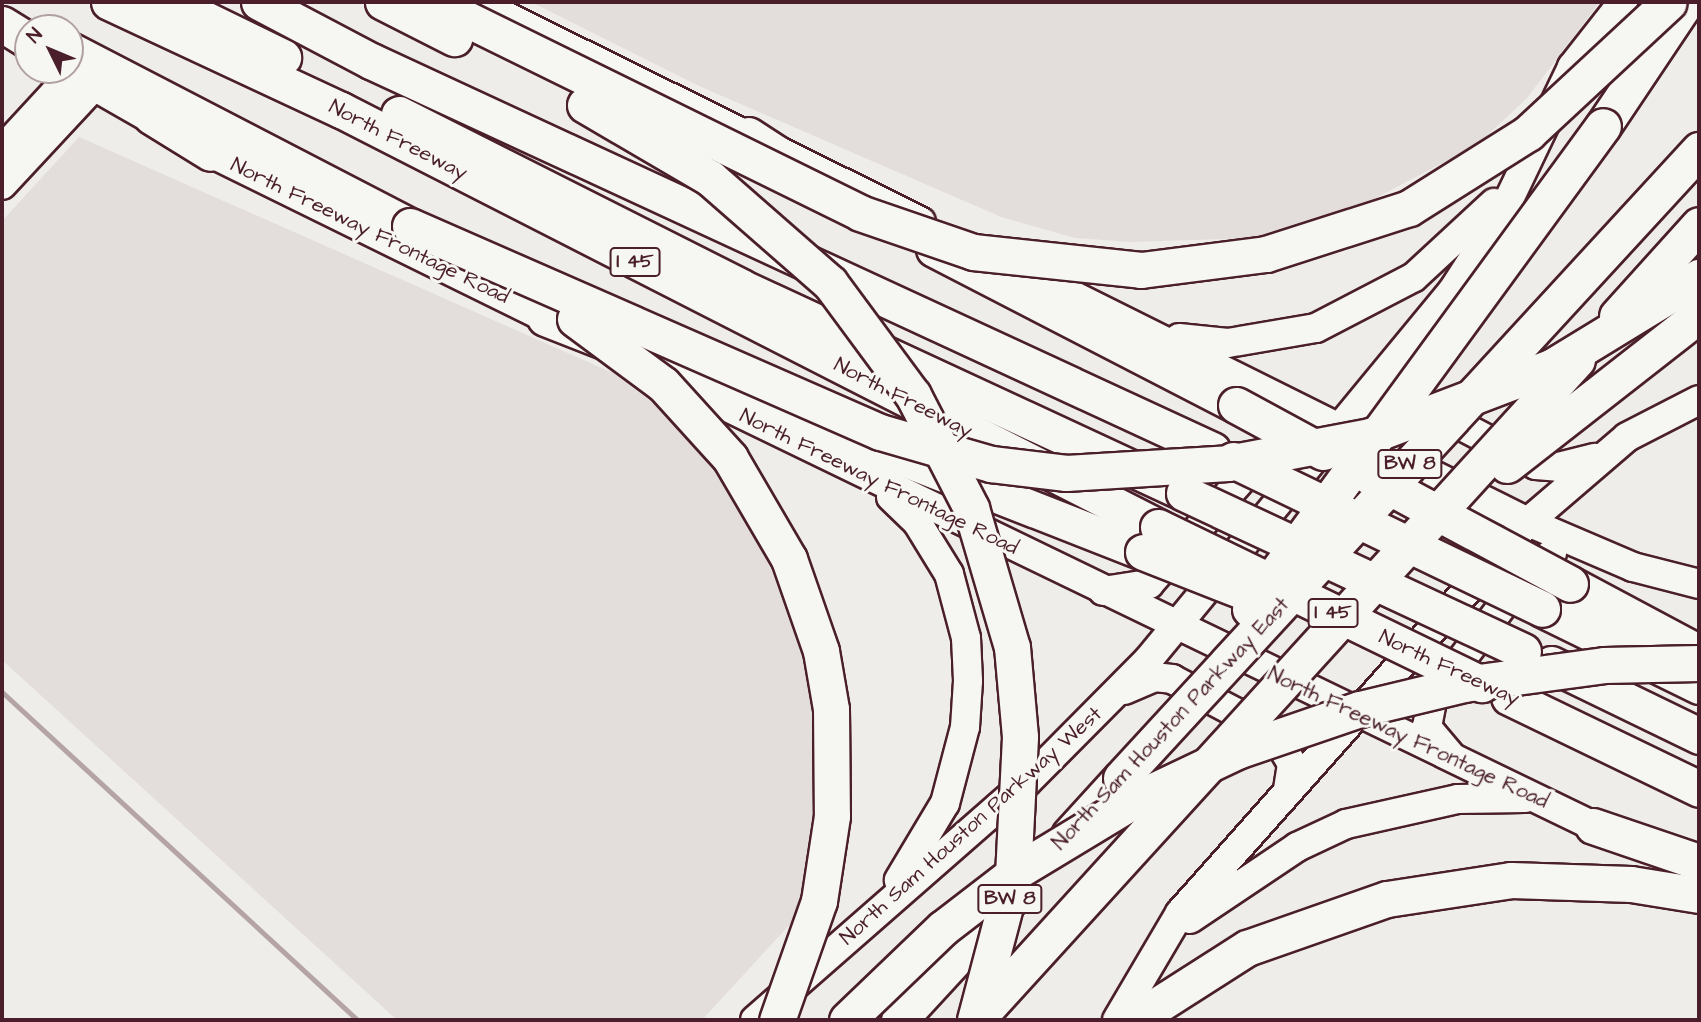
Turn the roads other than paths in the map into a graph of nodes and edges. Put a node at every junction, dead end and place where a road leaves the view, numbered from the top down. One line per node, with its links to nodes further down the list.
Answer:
1 (109, 2): 33 (highway, North Freeway / I 45)
2 (170, 2): 44 (highway, North Freeway, bridge)
3 (259, 2): 41 (highway, bridge)
4 (383, 2): 60 (highway, bridge)
5 (432, 2): 8 (highway, bridge)
6 (477, 2): 14 (main road)
7 (1623, 2): 18 (main road)
8 (1668, 2)
9 (1686, 2): 46 (highway, bridge)
10 (84, 73): 21 (highway)
11 (84, 75): 17 (highway)
12 (61, 84): 15 (main road)
13 (66, 84): 19 (main road)
14 (748, 135): 25 (main road); 27 (highway)
15 (2, 150)
16 (1699, 150): 46 (highway, North Sam Houston Parkway East / BW 8, bridge)
17 (211, 153): 24 (main road, North Freeway Frontage Road)
18 (1527, 164): 25 (main road); 26 (main road)
19 (2, 185)
20 (1699, 225): 37 (highway, BW 8, bridge)
21 (410, 226): 22 (highway, bridge); 57 (highway, bridge)
22 (1699, 276)
23 (1699, 315): 37 (highway, bridge)
24 (545, 318): 31 (main road, North Freeway Frontage Road); 33 (highway)
25 (1159, 335): 27 (main road)
26 (1402, 353): 29 (main road); 30 (main road)
27 (1240, 392): 29 (main road); 36 (main road); 39 (highway, bridge)
28 (1699, 400): 30 (main road)
29 (1339, 431): 32 (main road); 38 (main road, North Sam Houston Parkway West)
30 (1604, 455): 32 (main road)
31 (867, 478): 36 (main road, North Freeway Frontage Road); 54 (main road)
32 (1528, 522): 34 (main road); 43 (main road)
33 (1150, 539): 48 (highway, North Freeway / I 45, bridge)
34 (1606, 556): 35 (main road); 45 (main road)
35 (1699, 584)
36 (1100, 591): 38 (main road, North Freeway Frontage Road)
37 (1353, 607): 60 (highway, BW 8, bridge)
38 (1175, 628): 42 (main road, North Sam Houston Parkway West); 43 (main road, North Freeway Frontage Road)
39 (1699, 653)
40 (1699, 663): 58 (highway, bridge)
41 (1699, 686)
42 (1118, 694): 47 (main road); 54 (main road, North Sam Houston Parkway West)
43 (1354, 714): 45 (main road, North Freeway Frontage Road); 47 (main road)
44 (1699, 736)
45 (1458, 763): 49 (main road, North Freeway Frontage Road)
46 (1121, 778): 59 (highway, North Sam Houston Parkway East / BW 8, bridge)
47 (1289, 788): 55 (main road)
48 (1699, 789)
49 (1535, 798): 50 (main road, North Freeway Frontage Road); 55 (main road)
50 (1593, 826): 51 (highway); 52 (main road, North Freeway Frontage Road)
51 (1699, 862)
52 (1699, 878)
53 (1699, 895): 62 (highway)
54 (877, 911): 56 (main road, North Sam Houston Parkway West)
55 (1158, 945): 61 (main road)
56 (755, 1020)
57 (777, 1020)
58 (847, 1020)
59 (899, 1020)
60 (976, 1020)
61 (1117, 1020)
62 (1134, 1020)

